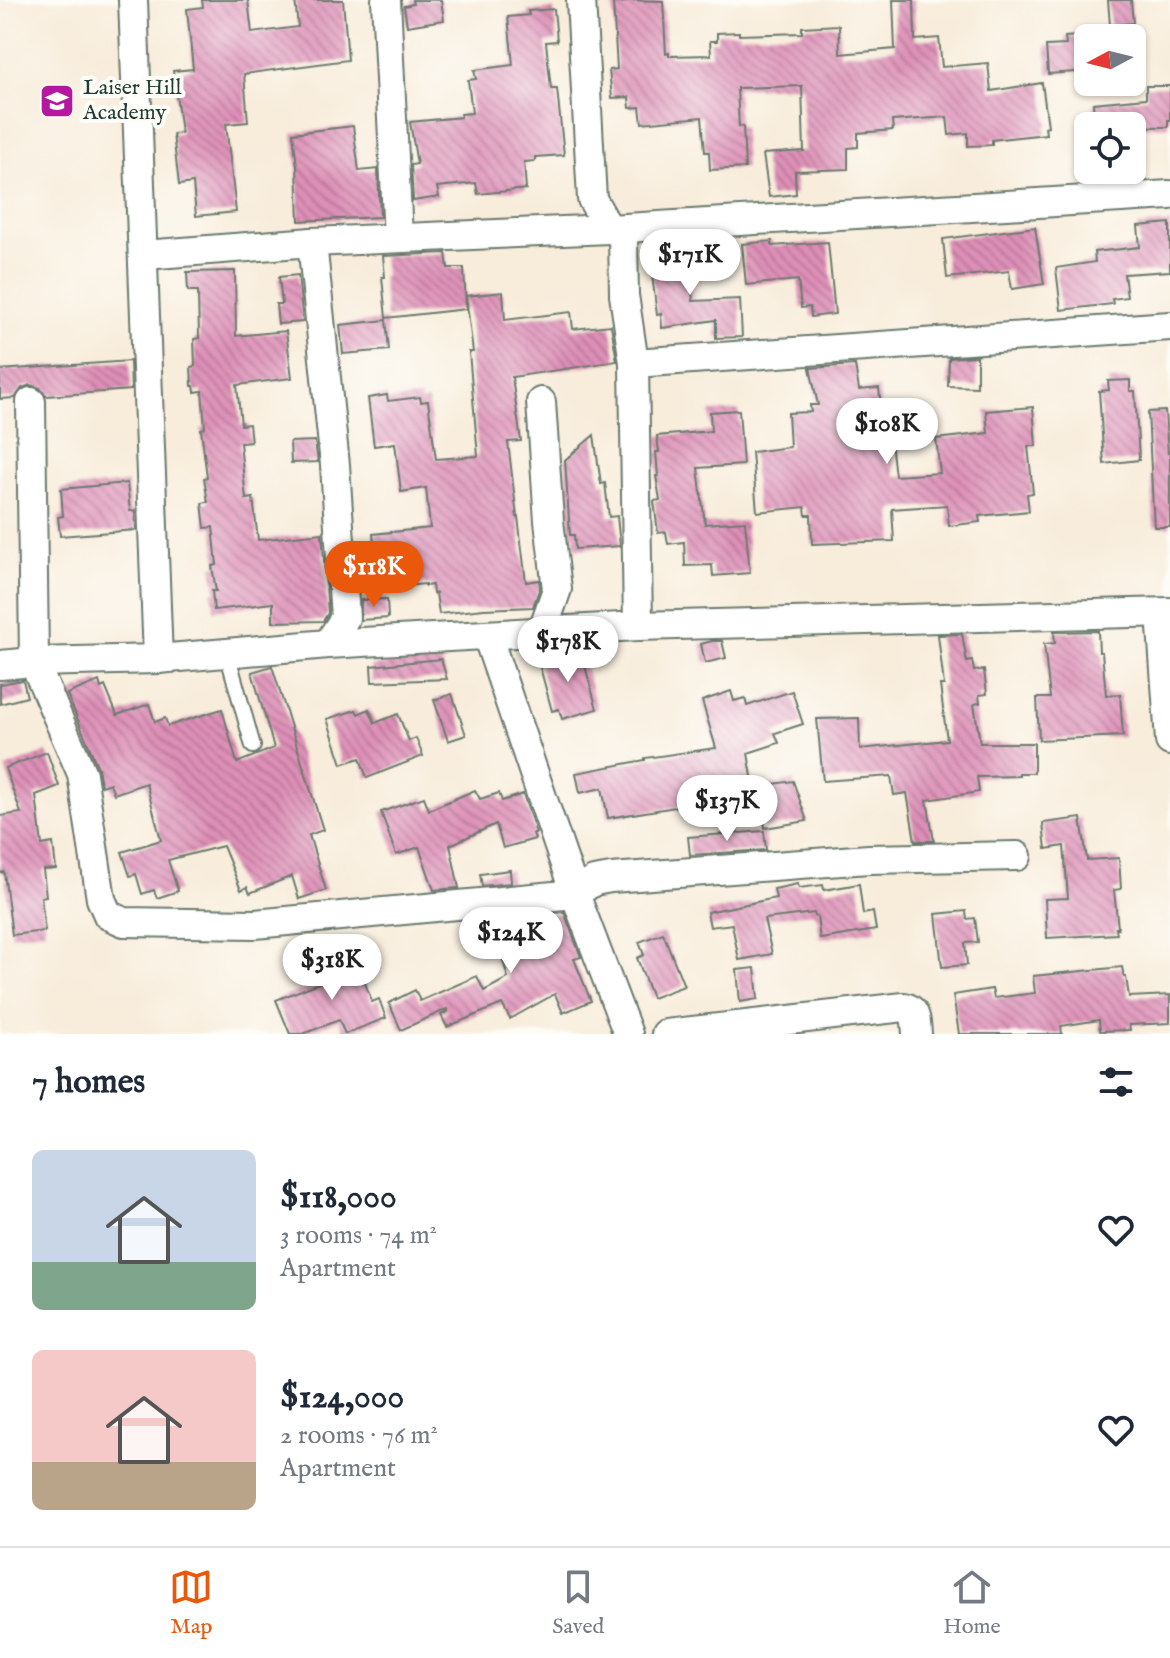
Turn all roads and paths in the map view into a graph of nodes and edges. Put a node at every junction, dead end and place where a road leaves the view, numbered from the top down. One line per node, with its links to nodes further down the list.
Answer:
1 (133, 0): 8 (street)
2 (386, 0): 6 (street)
3 (581, 0): 5 (street)
4 (1170, 195): 5 (street)
5 (609, 229): 6 (street); 10 (street)
6 (398, 237): 7 (street)
7 (312, 242): 8 (street); 17 (street)
8 (144, 255): 19 (street)
9 (1170, 326): 10 (street)
10 (634, 363): 14 (street)
11 (31, 402): 20 (street)
12 (541, 402): 15 (street)
13 (1165, 613): 14 (street); 22 (street)
14 (638, 626): 15 (street)
15 (542, 632): 16 (street)
16 (487, 635): 17 (street); 25 (street)
17 (328, 644): 18 (street)
18 (227, 653): 19 (street); 23 (lane)
19 (158, 659): 20 (street)
20 (34, 662): 21 (street); 25 (street)
21 (0, 665)
22 (1170, 741)
23 (253, 746)
24 (1017, 856): 25 (street)
25 (575, 894): 26 (street)
26 (628, 1034)
27 (666, 1034): 28 (street)
28 (917, 1034)

